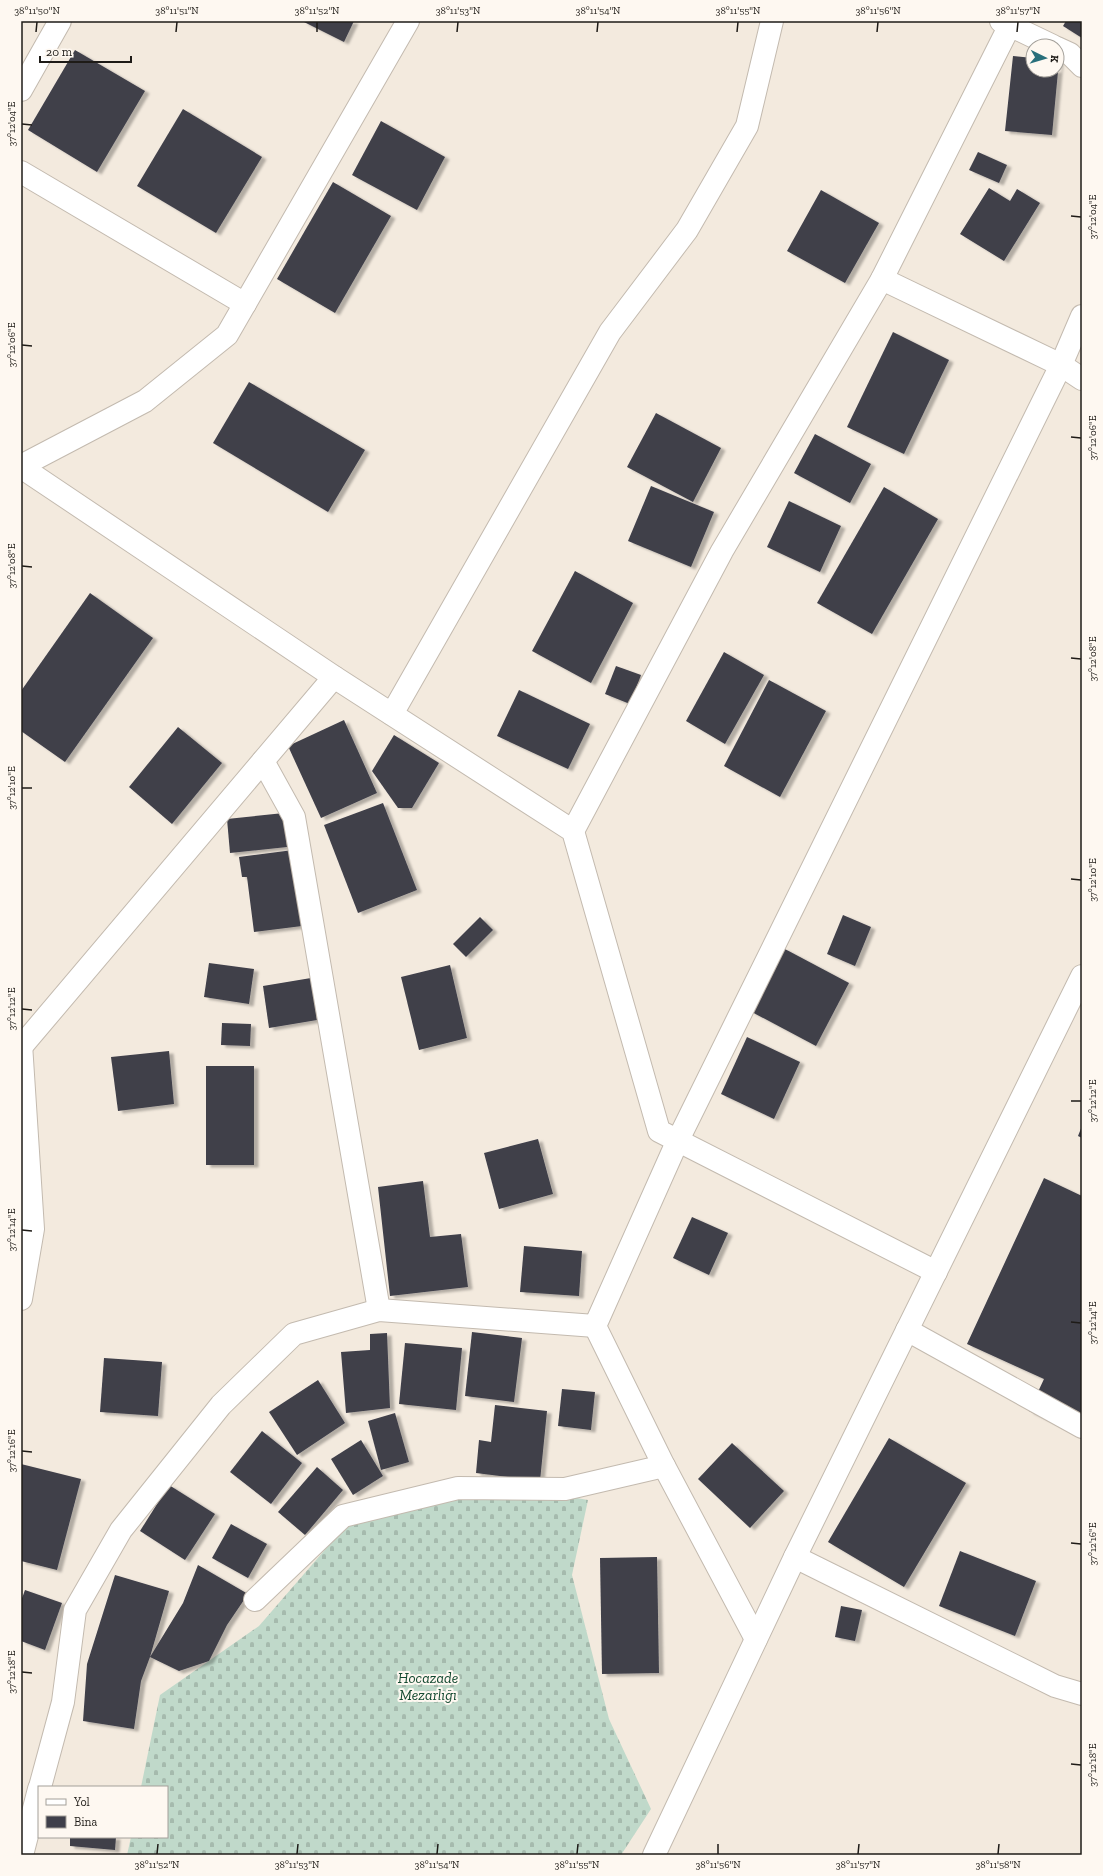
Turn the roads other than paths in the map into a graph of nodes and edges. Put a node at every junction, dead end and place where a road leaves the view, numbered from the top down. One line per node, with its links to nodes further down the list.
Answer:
1 (60, 21): 8 (street)
2 (408, 21): 11 (street)
3 (772, 21): 17 (street)
4 (1005, 23): 5 (street); 10 (street)
5 (1036, 38)
6 (1065, 52): 7 (street)
7 (1082, 66)
8 (21, 90)
9 (21, 172): 11 (street)
10 (882, 279): 13 (street); 19 (street)
11 (245, 304): 15 (street)
12 (1082, 316): 13 (street)
13 (1061, 365): 14 (street); 22 (street)
14 (1082, 379)
15 (21, 466): 16 (street)
16 (334, 676): 17 (street); 18 (street)
17 (392, 714): 19 (street)
18 (263, 761): 21 (street); 25 (street)
19 (573, 831): 22 (street)
20 (1082, 976): 23 (street)
21 (21, 1045): 24 (street)
22 (678, 1140): 23 (street); 26 (street)
23 (936, 1272): 27 (street)
24 (21, 1299)
25 (379, 1310): 26 (street); 34 (street)
26 (595, 1326): 29 (street)
27 (907, 1330): 28 (street); 30 (street)
28 (1082, 1428)
29 (664, 1466): 31 (street); 32 (street)
30 (795, 1558): 32 (street); 33 (street)
31 (255, 1600)
32 (756, 1639): 37 (street)
33 (1082, 1694)
34 (40, 1786)
35 (38, 1792): 36 (street)
36 (22, 1855)
37 (654, 1855)

